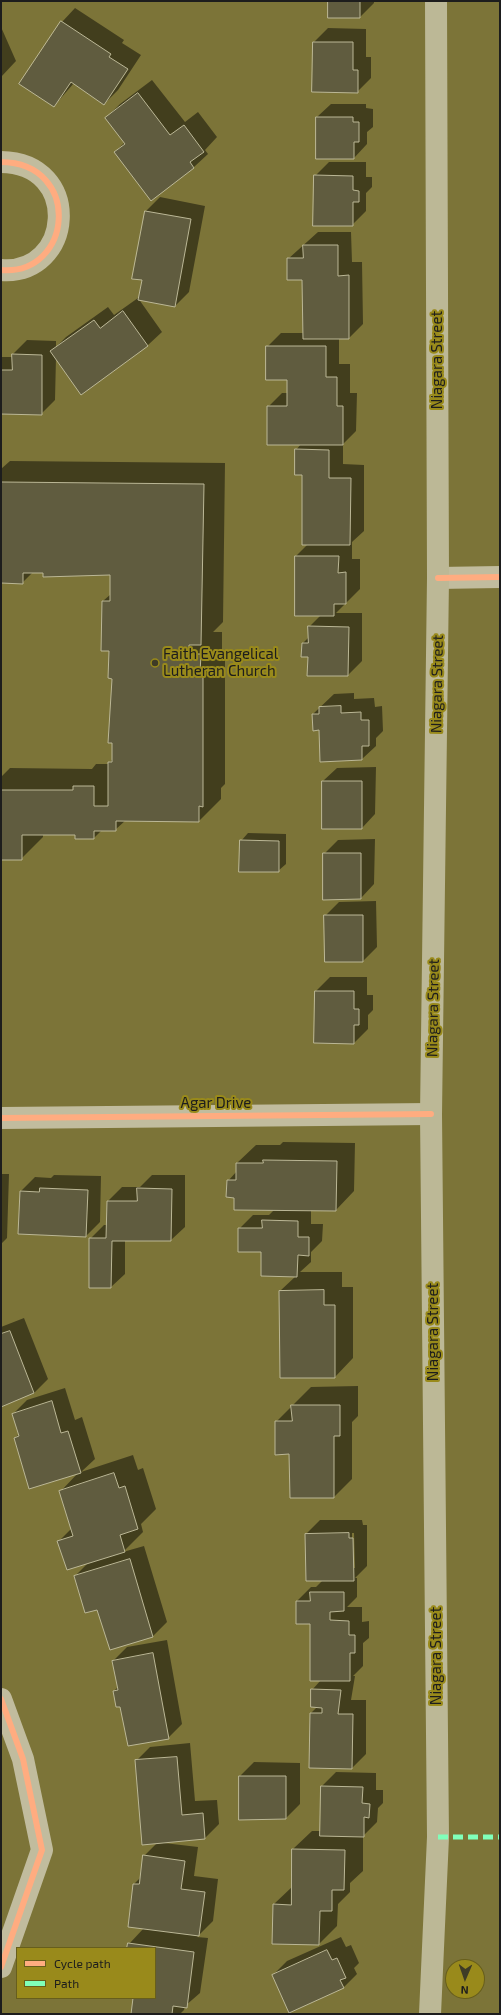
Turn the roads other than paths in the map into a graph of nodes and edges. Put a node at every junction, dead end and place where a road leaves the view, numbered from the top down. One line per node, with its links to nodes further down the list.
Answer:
1 (436, 1): 5 (main road, Niagara Street)
2 (1, 162): 3 (street)
3 (1, 270)
4 (500, 577): 5 (street)
5 (438, 578): 6 (main road, Niagara Street)
6 (432, 1114): 7 (street, Agar Drive); 10 (main road, Niagara Street)
7 (1, 1118)
8 (1, 1699): 9 (street)
9 (1, 1967)
10 (430, 2014)

